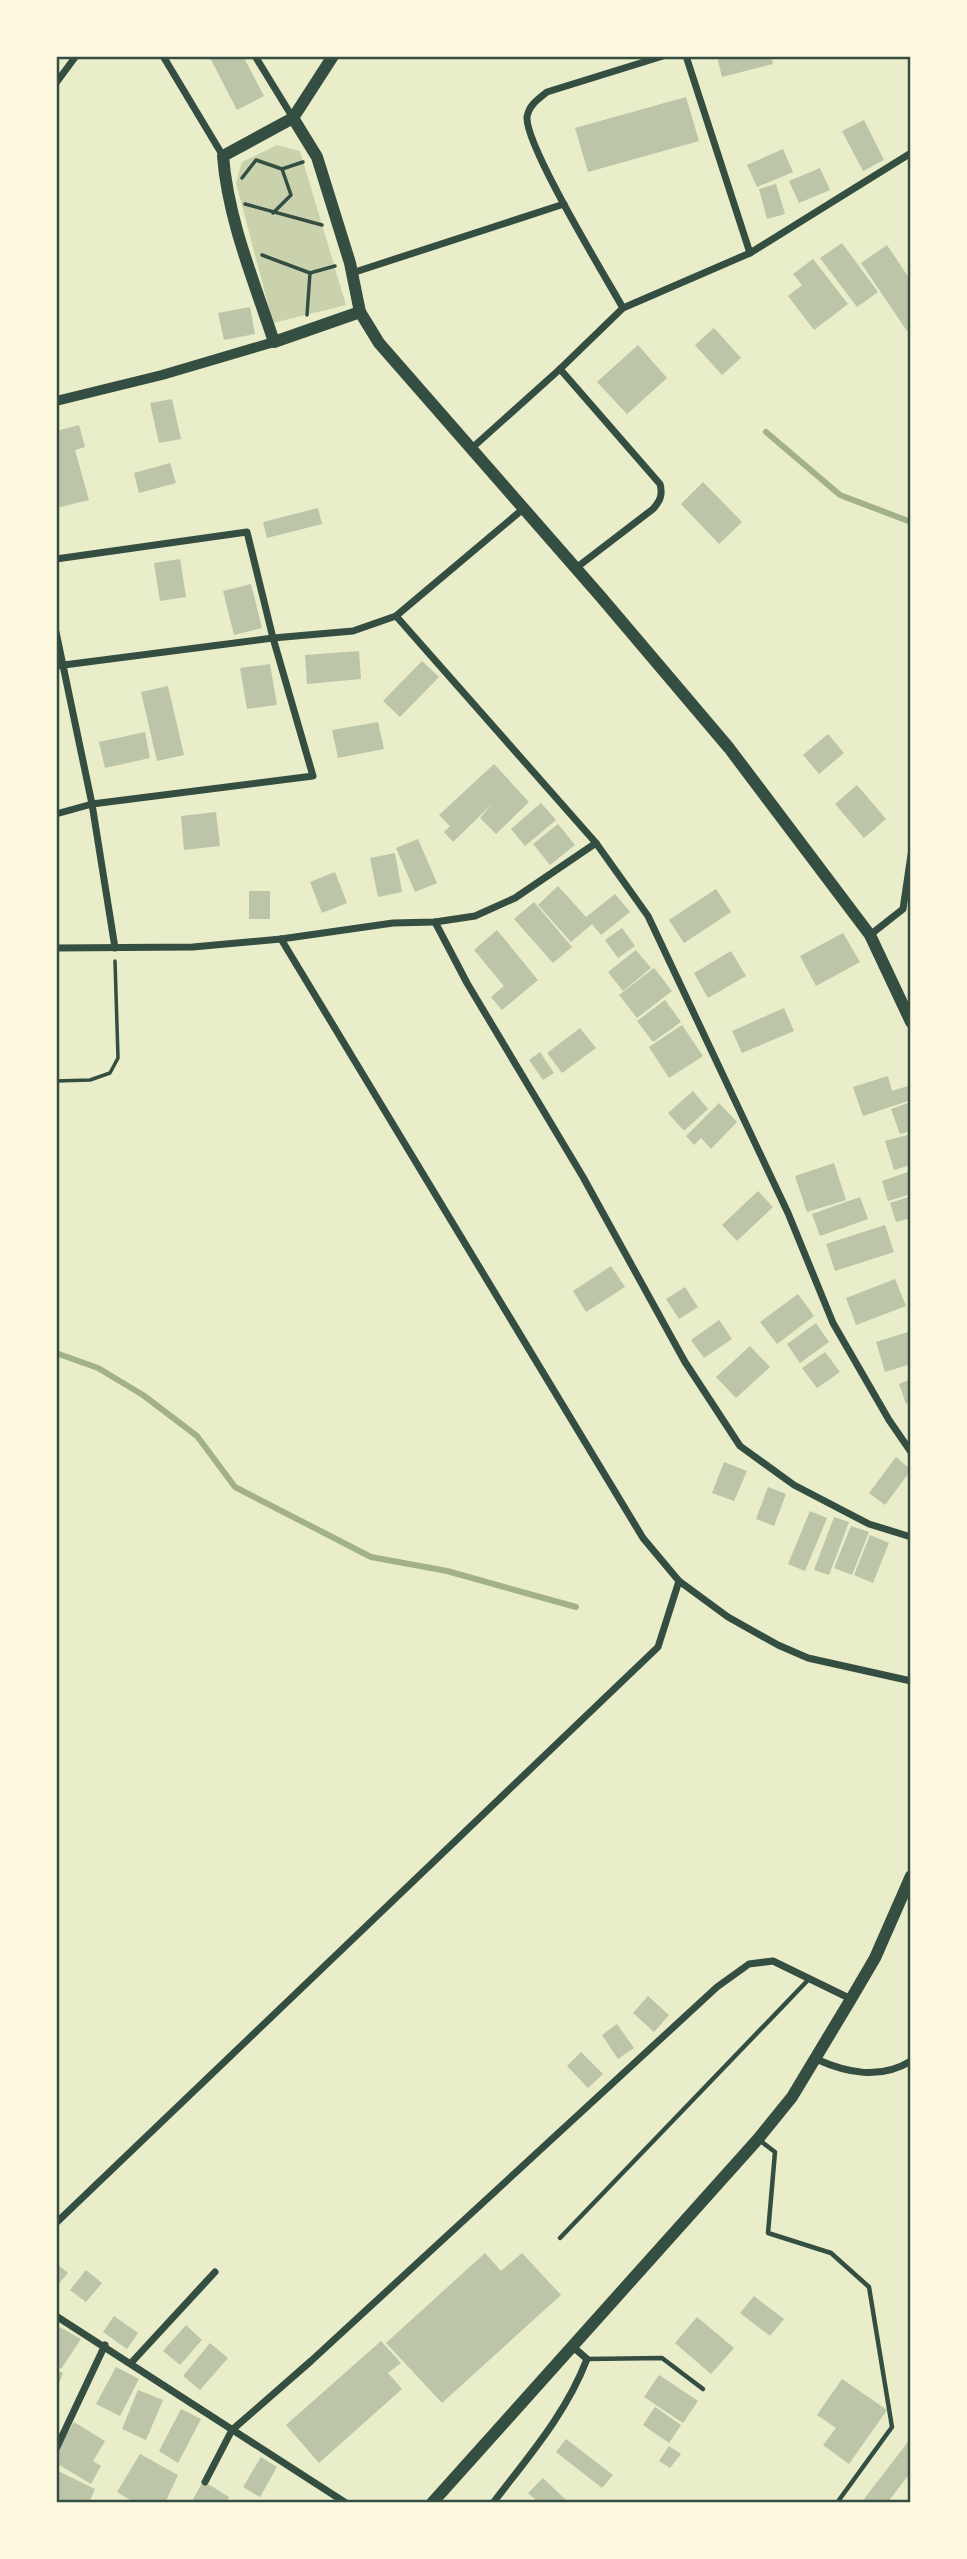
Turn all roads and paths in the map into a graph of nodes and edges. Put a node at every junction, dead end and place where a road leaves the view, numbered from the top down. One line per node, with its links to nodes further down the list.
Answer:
1 (76, 56): 7 (street)
2 (163, 56): 10 (street)
3 (255, 56): 8 (street)
4 (333, 56): 8 (main road)
5 (663, 56): 15 (street)
6 (686, 56): 19 (street)
7 (56, 83)
8 (293, 118): 10 (main road); 11 (main road)
9 (911, 153): 19 (street)
10 (223, 156): 14 (main road)
11 (317, 158): 12 (path); 17 (main road)
12 (282, 169): 13 (path); 16 (path)
13 (239, 183)
14 (230, 202): 16 (path); 18 (main road)
15 (564, 204): 20 (street); 22 (street)
16 (273, 213): 17 (path)
17 (340, 230): 20 (main road)
18 (243, 248): 21 (path); 25 (main road)
19 (750, 253): 22 (street)
20 (351, 268): 21 (path); 23 (main road)
21 (310, 272): 24 (path)
22 (623, 308): 26 (street)
23 (360, 312): 24 (main road); 28 (main road)
24 (307, 329): 25 (main road)
25 (274, 342): 27 (street)
26 (560, 369): 28 (street); 31 (street)
27 (56, 401)
28 (472, 448): 29 (main road)
29 (523, 509): 31 (main road); 32 (street)
30 (56, 559): 34 (street)
31 (576, 568): 41 (main road)
32 (396, 616): 34 (street); 38 (street)
33 (56, 632): 35 (street)
34 (272, 638): 35 (street); 36 (street)
35 (59, 666): 36 (street)
36 (92, 804): 37 (street); 44 (street)
37 (56, 814)
38 (596, 843): 40 (street); 47 (street)
39 (911, 855): 41 (street)
40 (435, 922): 42 (street); 48 (street)
41 (870, 935): 45 (main road)
42 (281, 939): 44 (street); 49 (street)
43 (56, 948): 44 (street)
44 (115, 948): 46 (path)
45 (911, 1022)
46 (56, 1081)
47 (911, 1452)
48 (911, 1537)
49 (679, 1581): 50 (street); 57 (street)
50 (911, 1681)
51 (911, 1876): 53 (main road)
52 (810, 1978): 53 (street); 58 (lane); 66 (street)
53 (851, 1999): 54 (main road)
54 (816, 2059): 55 (street); 56 (main road)
55 (911, 2061)
56 (758, 2139): 62 (main road); 69 (lane)
57 (56, 2223)
58 (560, 2238)
59 (215, 2272): 64 (street)
60 (56, 2316): 61 (street)
61 (105, 2345): 64 (street); 67 (street)
62 (572, 2346): 63 (street); 71 (main road)
63 (587, 2359): 65 (lane); 72 (street)
64 (131, 2363): 66 (street)
65 (703, 2389)
66 (232, 2430): 68 (street); 70 (street)
67 (56, 2449)
68 (205, 2482)
69 (839, 2500)
70 (346, 2503)
71 (432, 2503)
72 (493, 2503)

